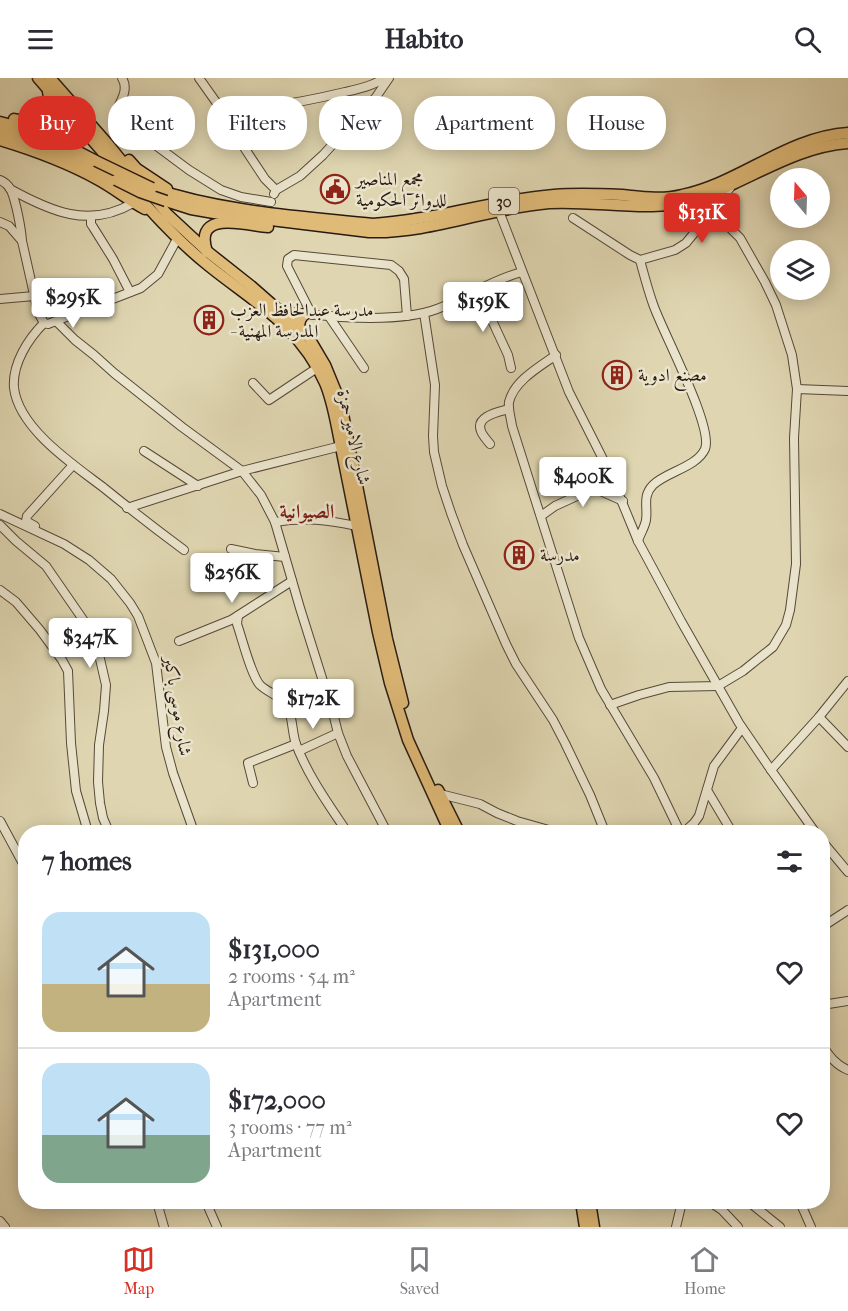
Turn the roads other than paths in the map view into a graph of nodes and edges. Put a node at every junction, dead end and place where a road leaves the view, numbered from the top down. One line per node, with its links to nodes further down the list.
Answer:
1 (38, 78): 6 (main road, شارع الامير حمزة)
2 (59, 78): 20 (main road)
3 (122, 78): 22 (street)
4 (199, 78): 7 (street)
5 (386, 78): 8 (street); 19 (street)
6 (49, 83): 9 (main road); 24 (main road, شارع الامير حمزة); 32 (main road, شارع الامير حمزة)
7 (212, 96)
8 (307, 100)
9 (0, 116)
10 (0, 122): 20 (main road, 30, bridge)
11 (0, 131): 29 (main road, 30, bridge)
12 (848, 133): 22 (main road, 30)
13 (0, 140): 21 (main road)
14 (848, 143): 17 (main road, 30)
15 (246, 150): 19 (street)
16 (0, 180): 18 (street)
17 (734, 184): 23 (main road, 30); 25 (street)
18 (10, 189): 26 (street); 31 (street)
19 (276, 190): 22 (street)
20 (179, 197): 22 (main road, 30)
21 (133, 203): 24 (main road); 26 (street)
22 (271, 207)
23 (499, 211): 29 (main road, 30); 34 (street)
24 (153, 213): 30 (main road, شارع الامير حمزة)
25 (707, 214): 33 (street); 54 (street)
26 (92, 217): 37 (street)
27 (573, 218): 33 (street)
28 (0, 222): 31 (street)
29 (309, 225): 32 (main road)
30 (177, 239): 35 (main road, شارع الامير حمزة); 37 (street)
31 (22, 241): 38 (street)
32 (208, 252): 35 (main road, شارع الامير حمزة)
33 (640, 260): 71 (street)
34 (522, 272): 36 (street); 49 (street)
35 (248, 290): 40 (main road, شارع الامير حمزة); 41 (main road, شارع الامير حمزة)
36 (478, 290): 42 (street); 52 (street)
37 (130, 292): 46 (street)
38 (34, 296): 39 (street); 47 (street)
39 (0, 299)
40 (266, 308): 41 (street); 50 (main road, شارع الامير حمزة)
41 (280, 311): 43 (street); 48 (main road, شارع الامير حمزة)
42 (424, 313): 45 (street); 101 (street)
43 (308, 315): 44 (street); 45 (street); 48 (main road)
44 (328, 315): 45 (street); 51 (street)
45 (407, 316)
46 (57, 322): 47 (street); 61 (street)
47 (44, 323): 60 (street)
48 (300, 329): 90 (main road, شارع الامير حمزة)
49 (556, 355): 56 (street); 63 (street)
50 (317, 368): 53 (street); 58 (main road, شارع الامير حمزة)
51 (364, 368)
52 (511, 368)
53 (253, 383)
54 (797, 388): 55 (street); 80 (street)
55 (848, 391)
56 (509, 409): 57 (street); 66 (street)
57 (490, 444)
58 (341, 446): 61 (street); 69 (main road, شارع الامير حمزة)
59 (144, 451): 62 (street)
60 (73, 465): 64 (street); 70 (street)
61 (242, 471): 62 (street); 67 (street)
62 (198, 486): 64 (street)
63 (623, 501): 66 (street); 71 (street)
64 (127, 508): 73 (street)
65 (0, 514): 70 (street, شارع موسى باكير)
66 (541, 516): 81 (street)
67 (275, 522): 69 (street); 74 (street)
68 (0, 525): 94 (street)
69 (357, 526): 98 (main road, شارع الامير حمزة)
70 (47, 536): 95 (street, شارع موسى باكير)
71 (638, 541): 80 (street)
72 (231, 549): 74 (street)
73 (184, 550)
74 (285, 557): 75 (street)
75 (292, 580): 77 (street); 84 (street)
76 (0, 590): 93 (street)
77 (238, 616): 78 (street); 86 (street)
78 (179, 641)
79 (848, 681): 82 (street)
80 (718, 686): 81 (street); 83 (street)
81 (610, 705): 102 (street)
82 (819, 717): 85 (street); 87 (street)
83 (742, 728): 87 (street); 89 (street)
84 (338, 733): 86 (street); 97 (street)
85 (848, 747)
86 (297, 748): 88 (street); 96 (street)
87 (771, 770): 92 (street)
88 (253, 783)
89 (707, 790): 103 (street); 104 (street)
90 (440, 794): 99 (main road, شارع الامير حمزة); 100 (street)
91 (0, 821): 106 (street)
92 (807, 823)
93 (86, 825)
94 (106, 825)
95 (192, 825)
96 (342, 825)
97 (383, 825)
98 (447, 825)
99 (456, 825)
100 (533, 825)
101 (602, 825)
102 (681, 825)
103 (692, 825)
104 (728, 825)
105 (830, 851): 107 (street)
106 (18, 854)
107 (848, 872)
108 (848, 910): 109 (street)
109 (830, 922)
110 (848, 1001): 111 (street)
111 (830, 1004)
112 (830, 1057): 113 (street)
113 (848, 1070)
114 (160, 1209): 124 (street)
115 (209, 1209): 125 (street)
116 (582, 1209): 126 (main road)
117 (591, 1209): 127 (main road)
118 (680, 1209): 128 (street)
119 (720, 1209): 129 (street)
120 (758, 1209): 130 (street)
121 (803, 1209): 131 (street)
122 (0, 1221): 123 (street)
123 (5, 1227)
124 (164, 1227)
125 (217, 1227)
126 (585, 1227)
127 (594, 1227)
128 (676, 1227)
129 (738, 1227)
130 (780, 1227)
131 (811, 1227)

